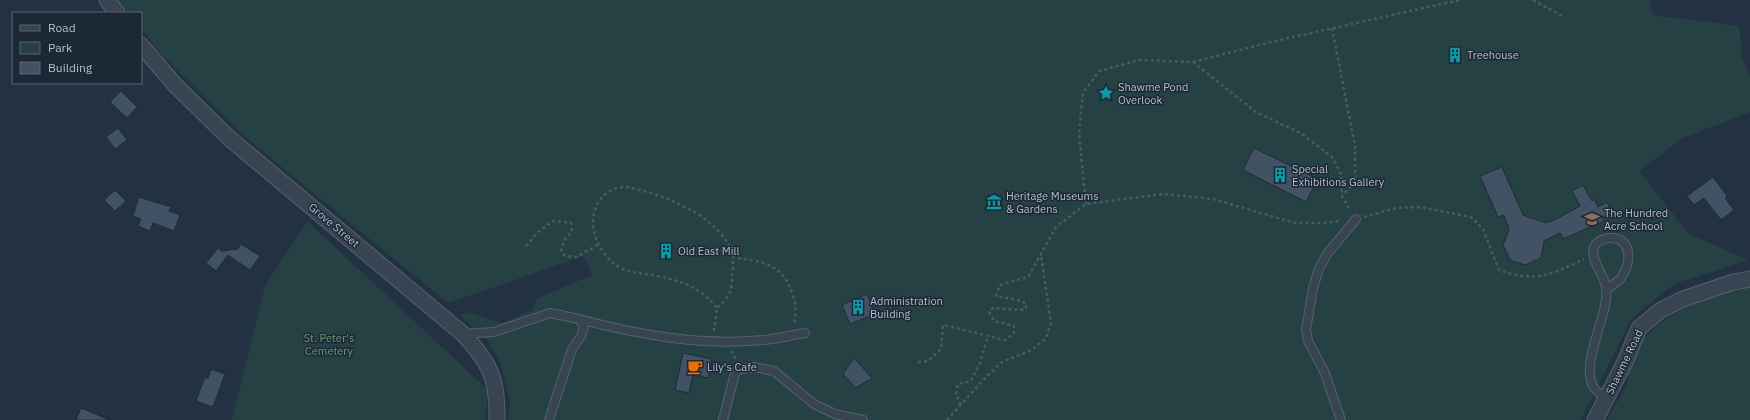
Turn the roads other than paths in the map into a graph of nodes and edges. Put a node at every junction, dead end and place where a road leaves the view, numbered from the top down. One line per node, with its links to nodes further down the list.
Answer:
1 (107, 0): 2 (street)
2 (116, 12)
3 (142, 46): 9 (street, Grove Street)
4 (1356, 219): 15 (lane)
5 (1750, 279): 10 (street, Shawme Road)
6 (1607, 289): 6 (lane); 10 (lane)
7 (579, 319): 8 (lane); 9 (lane); 12 (lane)
8 (805, 333)
9 (463, 334): 11 (street, Grove Street)
10 (1605, 400): 16 (street, Shawme Road)
11 (497, 420)
12 (549, 420)
13 (723, 420): 14 (lane)
14 (863, 420)
15 (1341, 420)
16 (1595, 420)

